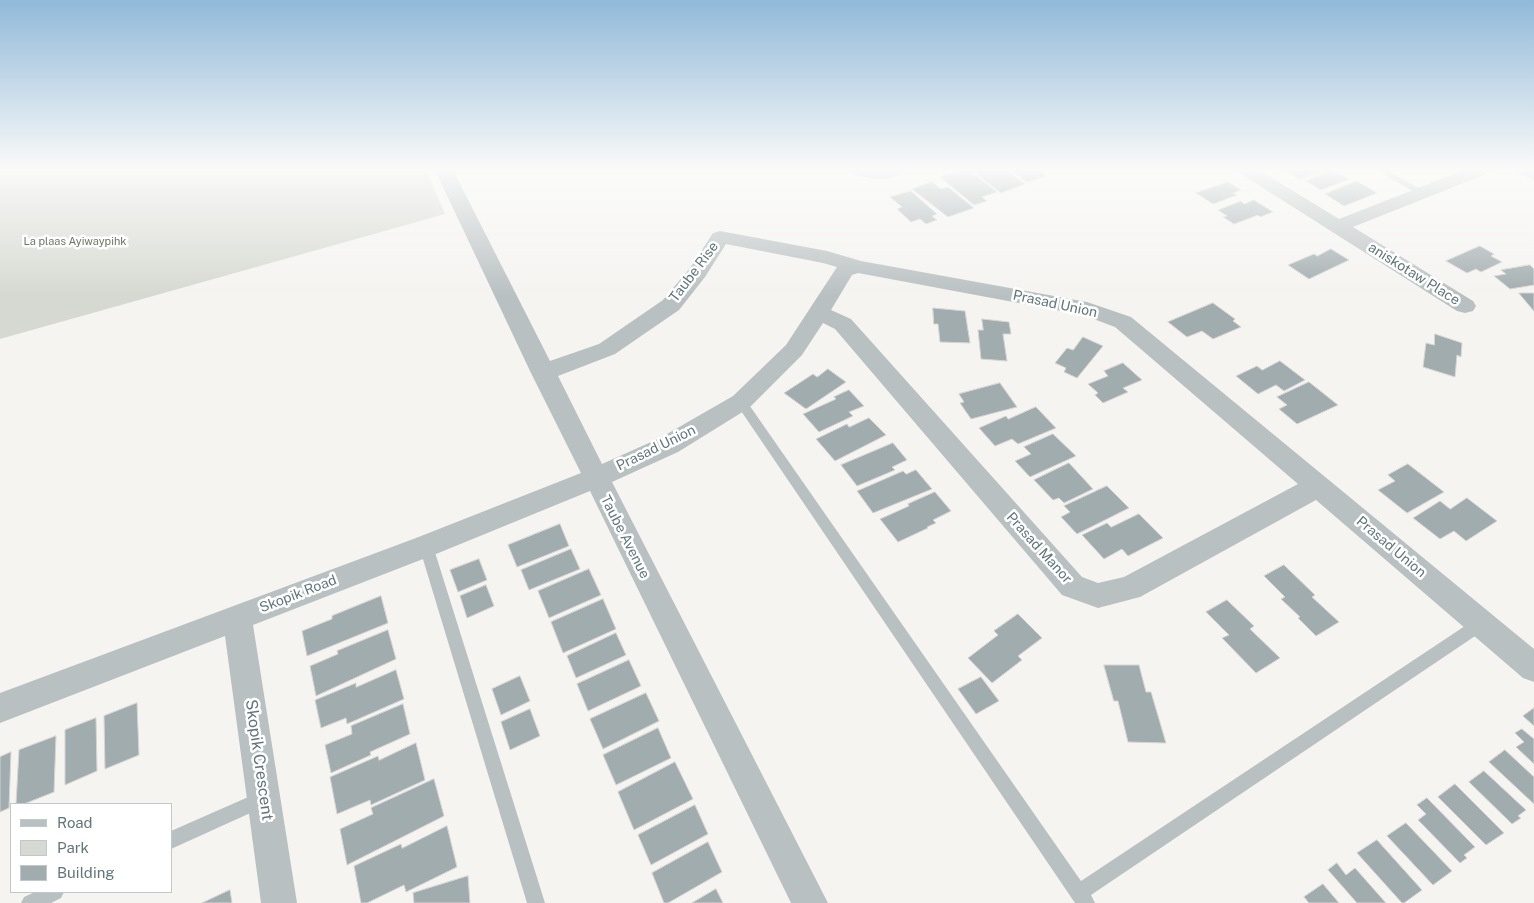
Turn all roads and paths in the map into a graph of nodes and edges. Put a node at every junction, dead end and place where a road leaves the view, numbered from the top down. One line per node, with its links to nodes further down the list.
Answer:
1 (465, 212): 8 (street, Taube Avenue)
2 (1315, 212): 4 (street, aniskotaw Place)
3 (1373, 212): 4 (street)
4 (1338, 226): 6 (street, aniskotaw Place)
5 (858, 267): 7 (street, Prasad Union); 8 (street, Taube Rise); 11 (street, Prasad Union)
6 (1465, 306)
7 (819, 313): 9 (street, Prasad Union); 11 (street, Prasad Manor)
8 (542, 371): 10 (street, Taube Avenue)
9 (741, 402): 10 (street, Prasad Union); 20 (lane)
10 (595, 478): 12 (street, Skopik Road); 24 (street, Taube Avenue)
11 (1318, 486): 14 (street, Prasad Union)
12 (426, 546): 13 (street, Skopik Road); 23 (lane)
13 (237, 617): 16 (street, Skopik Road); 17 (street, Skopik Crescent)
14 (1482, 623): 15 (street, Prasad Union); 20 (lane)
15 (1534, 668)
16 (0, 708)
17 (265, 798): 18 (lane); 22 (street, Skopik Crescent)
18 (172, 840)
19 (53, 893): 21 (lane)
20 (1082, 898)
21 (30, 903)
22 (279, 903)
23 (536, 903)
24 (810, 903)

